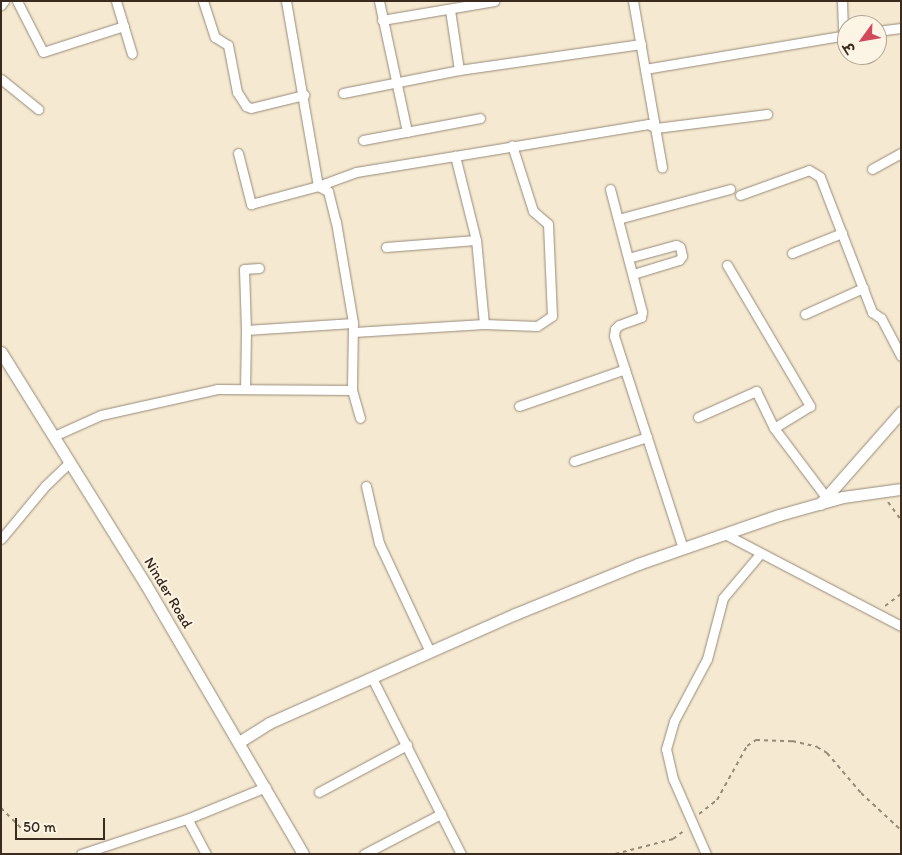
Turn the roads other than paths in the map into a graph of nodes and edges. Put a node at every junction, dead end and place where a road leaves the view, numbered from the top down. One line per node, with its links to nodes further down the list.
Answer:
1 (4, 1): 10 (street)
2 (17, 1): 14 (street)
3 (116, 1): 14 (street)
4 (203, 1): 25 (street)
5 (286, 1): 25 (street)
6 (379, 1): 13 (street)
7 (494, 1): 11 (street)
8 (633, 1): 18 (street)
9 (842, 1): 12 (street)
10 (1, 5)
11 (450, 10): 13 (street); 21 (street)
12 (843, 15)
13 (382, 20): 23 (street)
14 (124, 26): 19 (street)
15 (901, 28): 16 (street)
16 (887, 30)
17 (837, 36): 20 (street)
18 (641, 44): 20 (street); 21 (street)
19 (132, 54)
20 (645, 69): 29 (street)
21 (459, 70): 23 (street)
22 (1, 79): 26 (street)
23 (398, 82): 24 (street); 30 (street)
24 (343, 93)
25 (304, 95): 38 (street)
26 (38, 109)
27 (767, 114): 29 (street)
28 (480, 118): 30 (street)
29 (656, 128): 32 (street); 36 (street)
30 (407, 132): 31 (street)
31 (363, 140)
32 (512, 145): 35 (street); 53 (street)
33 (901, 153): 37 (street)
34 (238, 154): 38 (street)
35 (455, 156): 38 (street); 44 (street)
36 (662, 168)
37 (872, 169)
38 (318, 186): 54 (street)
39 (610, 189): 42 (street)
40 (730, 189): 42 (street)
41 (740, 195): 43 (street)
42 (618, 219): 47 (street)
43 (842, 234): 46 (street); 51 (street)
44 (476, 240): 45 (street); 53 (street)
45 (386, 247)
46 (792, 253)
47 (628, 258): 50 (street); 50 (street)
48 (727, 266): 65 (street)
49 (259, 268): 55 (street)
50 (633, 274): 58 (street)
51 (863, 288): 52 (street); 57 (street)
52 (805, 314)
53 (484, 324): 54 (street)
54 (353, 328): 55 (street); 60 (street)
55 (246, 330): 59 (street)
56 (1, 352): 66 (street, Ninder Road)
57 (901, 356)
58 (625, 369): 61 (street); 67 (street)
59 (245, 389): 60 (street); 66 (street)
60 (352, 390): 64 (street)
61 (519, 406)
62 (901, 412): 72 (street)
63 (698, 416): 65 (street)
64 (360, 418)
65 (774, 428): 72 (street)
66 (54, 436): 69 (street, Ninder Road)
67 (647, 437): 68 (street); 75 (street)
68 (574, 461)
69 (70, 462): 74 (street); 80 (street, Ninder Road)
70 (366, 486): 78 (street)
71 (901, 489): 72 (street)
72 (823, 500): 73 (street)
73 (725, 534): 75 (street); 76 (street)
74 (1, 539)
75 (683, 548): 78 (street)
76 (760, 554): 77 (street); 91 (street)
77 (901, 626)
78 (430, 652): 79 (street)
79 (372, 678): 80 (street); 81 (street)
80 (239, 742): 82 (street, Ninder Road)
81 (407, 746): 83 (street); 84 (street)
82 (266, 787): 85 (street); 88 (street, Ninder Road)
83 (319, 792)
84 (441, 814): 89 (street); 90 (street)
85 (187, 819): 86 (street); 87 (street)
86 (81, 854)
87 (206, 854)
88 (303, 854)
89 (364, 854)
90 (461, 854)
91 (706, 854)

